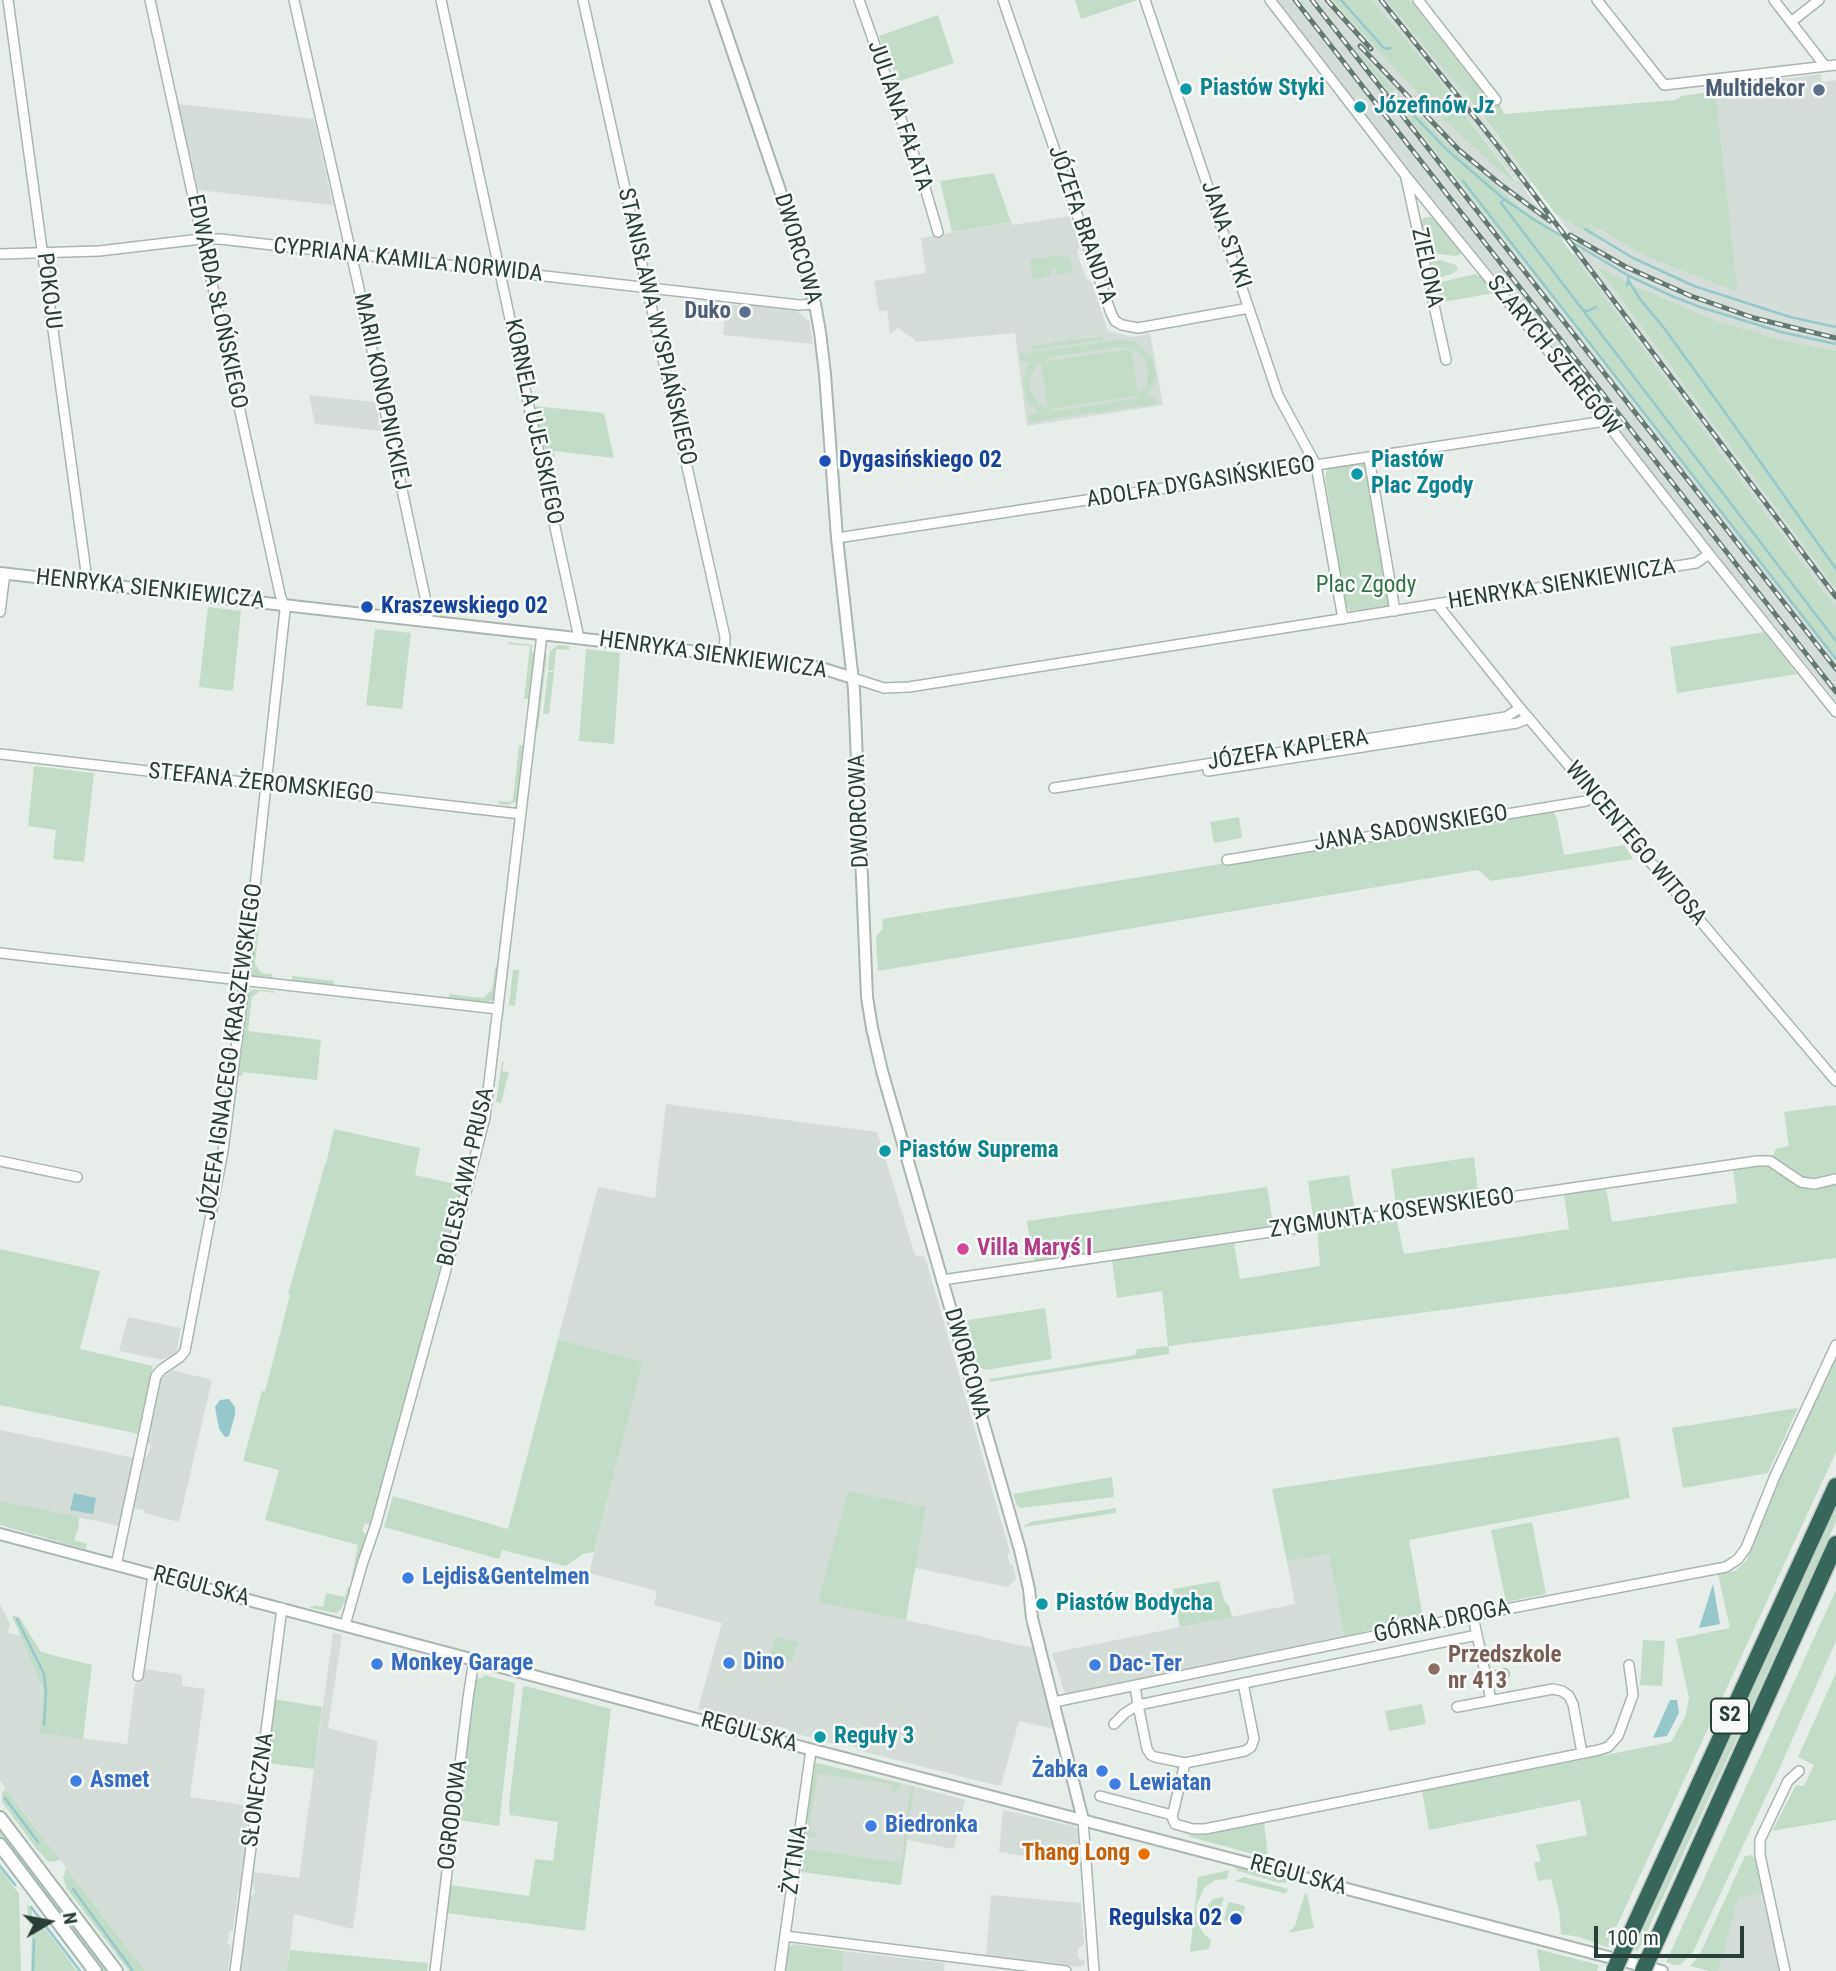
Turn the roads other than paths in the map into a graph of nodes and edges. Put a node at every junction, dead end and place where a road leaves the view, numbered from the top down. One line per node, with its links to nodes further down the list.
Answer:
1 (8, 0): 22 (street, POKOJU)
2 (150, 0): 21 (street, EDWARDA SŁOŃSKIEGO)
3 (294, 0): 24 (street, MARII KONOPNICKIEJ)
4 (442, 0): 25 (street, KORNELA UJEJSKIEGO)
5 (583, 0): 26 (street, STANISŁAWA WYSPIAŃSKIEGO)
6 (715, 0): 27 (street, DWORCOWA)
7 (859, 0): 20 (street, JULIANA FAŁATA)
8 (1003, 0): 28 (street, JÓZEFA BRANDTA)
9 (1145, 0): 28 (street, JANA STYKI)
10 (1270, 0): 19 (street, SZARYCH SZEREGÓW)
11 (1418, 0): 18 (street)
12 (1597, 0): 17 (street)
13 (1774, 0): 15 (street)
14 (1819, 0): 15 (street)
15 (1791, 22): 17 (street)
16 (1836, 65): 17 (street)
17 (1825, 66)
18 (1496, 100)
19 (1406, 176): 29 (street, ZIELONA); 30 (street, SZARYCH SZEREGÓW)
20 (938, 232)
21 (201, 239): 22 (street, CYPRIANA KAMILA NORWIDA); 24 (street, CYPRIANA KAMILA NORWIDA); 37 (street, EDWARDA SŁOŃSKIEGO)
22 (43, 253): 23 (street, CYPRIANA KAMILA NORWIDA); 36 (street, POKOJU)
23 (0, 254)
24 (351, 254): 25 (street, CYPRIANA KAMILA NORWIDA); 42 (street, MARII KONOPNICKIEJ)
25 (500, 271): 26 (street, CYPRIANA KAMILA NORWIDA); 44 (street, KORNELA UJEJSKIEGO)
26 (646, 288): 27 (street, CYPRIANA KAMILA NORWIDA); 45 (street, STANISŁAWA WYSPIAŃSKIEGO)
27 (815, 304): 33 (street, DWORCOWA)
28 (1249, 308): 32 (street, JANA STYKI)
29 (1446, 360)
30 (1605, 421): 31 (street, ADOLFA DYGASIŃSKIEGO); 34 (street, SZARYCH SZEREGÓW)
31 (1369, 458): 32 (street, ADOLFA DYGASIŃSKIEGO); 39 (street)
32 (1316, 465): 33 (street, ADOLFA DYGASIŃSKIEGO); 41 (street)
33 (837, 538): 46 (street, DWORCOWA)
34 (1709, 554): 38 (street, HENRYKA SIENKIEWICZA); 48 (street, SZARYCH SZEREGÓW)
35 (2, 573): 36 (street, HENRYKA SIENKIEWICZA); 40 (street)
36 (86, 582): 37 (street, HENRYKA SIENKIEWICZA)
37 (283, 604): 42 (street, HENRYKA SIENKIEWICZA); 52 (street, JÓZEFA IGNACEGO KRASZEWSKIEGO)
38 (1437, 604): 39 (street, HENRYKA SIENKIEWICZA); 47 (street, WINCENTEGO WITOSA)
39 (1395, 611): 41 (street, HENRYKA SIENKIEWICZA)
40 (0, 612)
41 (1343, 619): 46 (street, HENRYKA SIENKIEWICZA)
42 (428, 621): 43 (street, HENRYKA SIENKIEWICZA)
43 (542, 634): 44 (street, HENRYKA SIENKIEWICZA); 55 (street, BOLESŁAWA PRUSA)
44 (579, 638): 45 (street, HENRYKA SIENKIEWICZA)
45 (724, 654): 46 (street, HENRYKA SIENKIEWICZA)
46 (853, 678): 64 (street, DWORCOWA)
47 (1520, 708): 49 (street, WINCENTEGO WITOSA); 53 (street, JÓZEFA KAPLERA)
48 (1836, 712)
49 (1529, 718): 51 (street, JÓZEFA KAPLERA); 54 (street, WINCENTEGO WITOSA)
50 (0, 754): 52 (street, STEFANA ŻEROMSKIEGO)
51 (1208, 771)
52 (266, 784): 55 (street, STEFANA ŻEROMSKIEGO); 58 (street, JÓZEFA IGNACEGO KRASZEWSKIEGO)
53 (1054, 788)
54 (1594, 796): 56 (street, JANA SADOWSKIEGO); 60 (street, WINCENTEGO WITOSA)
55 (521, 814): 59 (street, BOLESŁAWA PRUSA)
56 (1227, 859)
57 (0, 953): 58 (street)
58 (244, 980): 59 (street); 69 (street, JÓZEFA IGNACEGO KRASZEWSKIEGO)
59 (498, 1009): 73 (street, BOLESŁAWA PRUSA)
60 (1836, 1081)
61 (0, 1161): 62 (street)
62 (77, 1177)
63 (1836, 1179): 64 (street, ZYGMUNTA KOSEWSKIEGO)
64 (942, 1280): 83 (street, DWORCOWA)
65 (1836, 1345): 72 (street, GÓRNA DROGA)
66 (1836, 1486): 104 (highway, S2, bridge)
67 (0, 1534): 69 (street, REGULSKA)
68 (1836, 1544): 105 (highway, S2, bridge)
69 (116, 1565): 70 (street, REGULSKA)
70 (153, 1575): 71 (street, REGULSKA); 78 (street)
71 (282, 1608): 73 (street, REGULSKA); 99 (street, SŁONECZNA)
72 (1473, 1616): 74 (street); 81 (street, GÓRNA DROGA)
73 (345, 1625): 75 (street, REGULSKA)
74 (1477, 1635): 79 (street); 80 (street)
75 (474, 1660): 87 (street, REGULSKA); 100 (street, OGRODOWA)
76 (1629, 1665): 88 (street)
77 (1504, 1674): 79 (street)
78 (138, 1676)
79 (1486, 1678): 82 (street)
80 (1243, 1683): 84 (street); 89 (street)
81 (1135, 1686): 83 (street, GÓRNA DROGA); 84 (street)
82 (1491, 1700): 85 (street); 88 (street)
83 (1054, 1702): 94 (street, DWORCOWA)
84 (1139, 1705): 86 (street); 89 (street)
85 (1457, 1707)
86 (1114, 1724)
87 (811, 1750): 94 (street, REGULSKA); 96 (street, ŻYTNIA)
88 (1582, 1753): 92 (street)
89 (1185, 1763): 92 (street)
90 (1799, 1771): 107 (street)
91 (1100, 1796): 92 (street)
92 (1172, 1815)
93 (0, 1818): 98 (main road)
94 (1083, 1820): 103 (street); 106 (street, REGULSKA)
95 (0, 1845): 97 (main road)
96 (785, 1936): 101 (street, ŻYTNIA); 102 (street)
97 (95, 1971)
98 (116, 1971)
99 (235, 1971)
100 (435, 1971)
101 (780, 1971)
102 (1066, 1971)
103 (1094, 1971)
104 (1614, 1971)
105 (1643, 1971)
106 (1662, 1971)
107 (1785, 1971)

